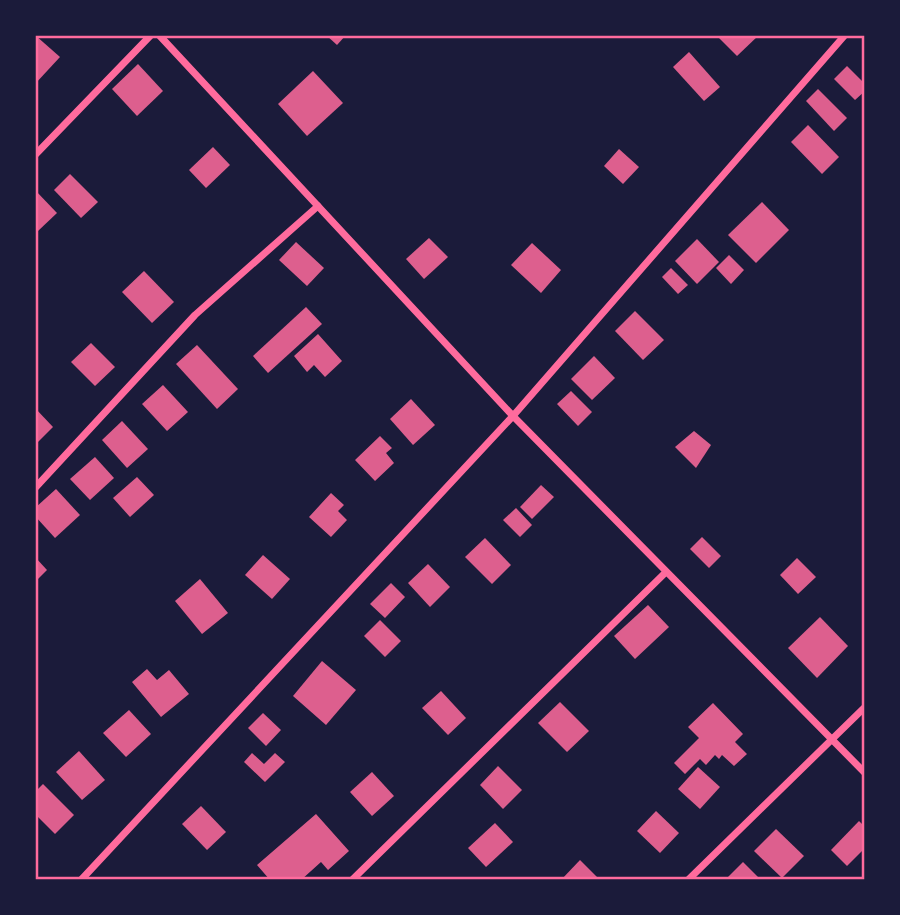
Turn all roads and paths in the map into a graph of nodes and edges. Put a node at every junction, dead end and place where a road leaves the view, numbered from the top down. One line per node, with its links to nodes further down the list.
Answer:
1 (151, 35): 4 (street)
2 (159, 35): 5 (street)
3 (845, 35): 6 (street)
4 (35, 155)
5 (318, 206): 6 (street); 7 (street)
6 (513, 416): 8 (street); 12 (street)
7 (35, 488)
8 (666, 572): 10 (street); 13 (street)
9 (865, 708): 10 (street)
10 (833, 741): 11 (street); 14 (street)
11 (865, 773)
12 (81, 880)
13 (352, 880)
14 (688, 880)

